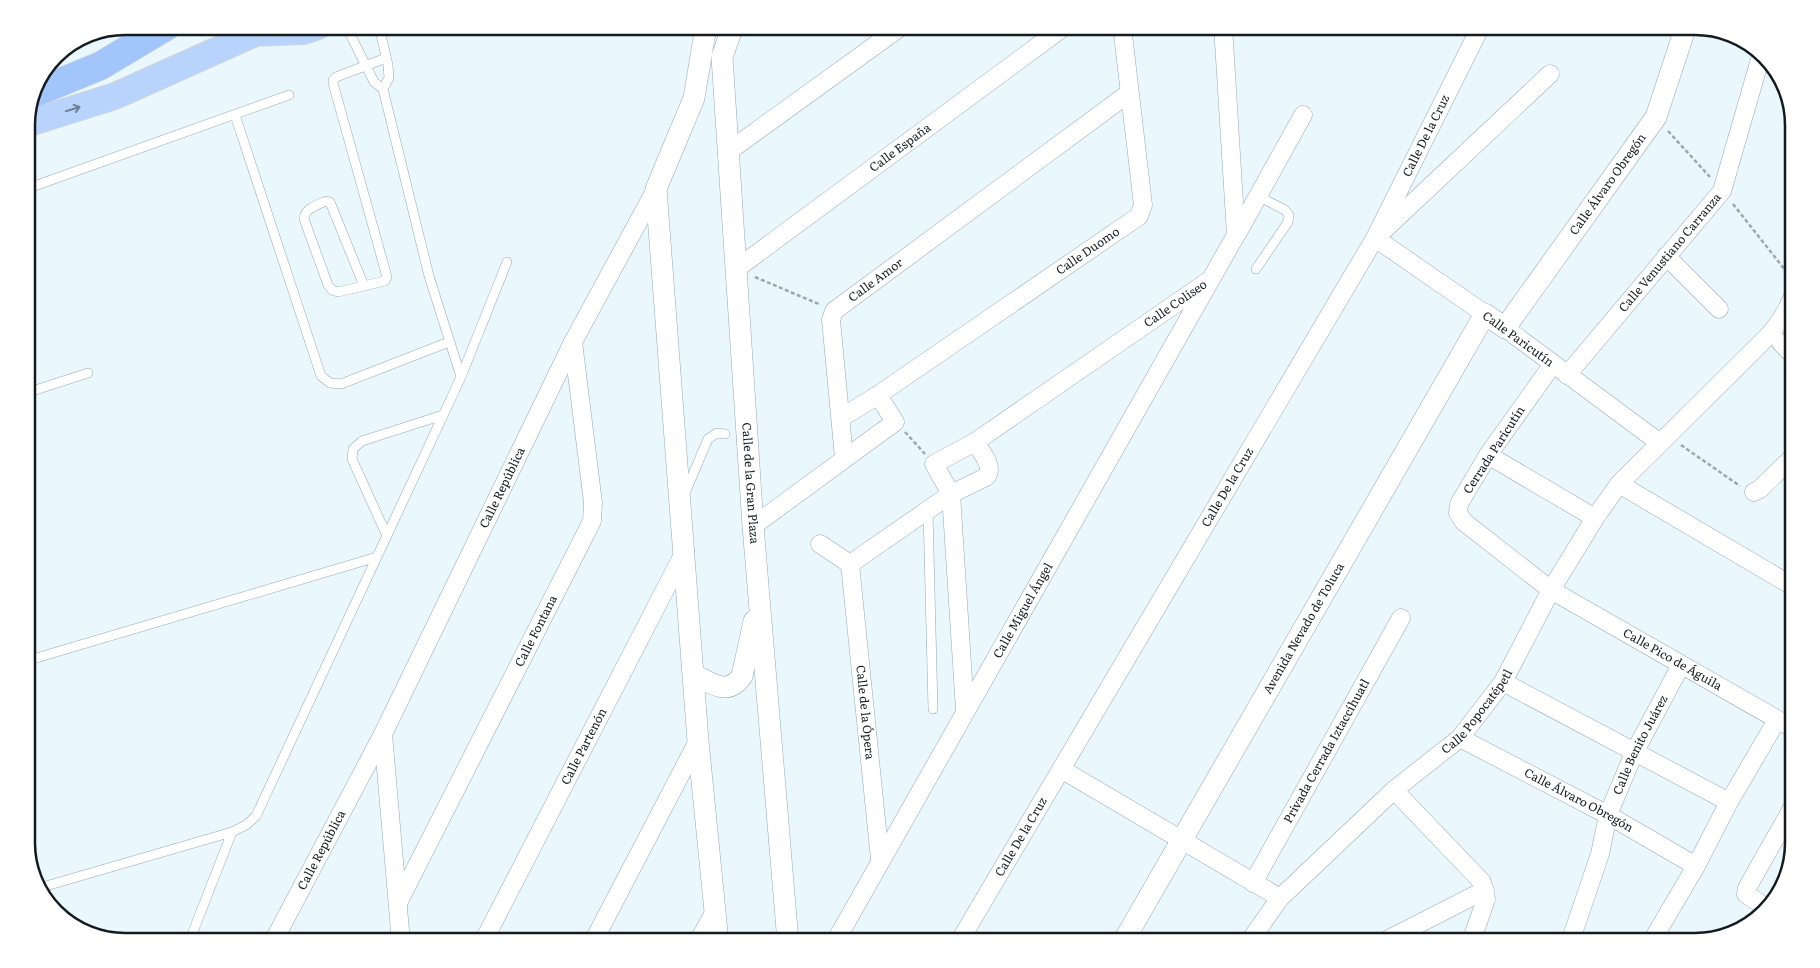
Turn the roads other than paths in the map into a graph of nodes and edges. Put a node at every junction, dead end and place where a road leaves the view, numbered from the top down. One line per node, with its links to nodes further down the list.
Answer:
1 (142, 35): 17 (highway)
2 (151, 35): 20 (highway)
3 (252, 35): 25 (main road, one-way to 3)
4 (350, 35): 16 (lane)
5 (380, 35): 14 (lane)
6 (704, 35): 28 (street, Calle República)
7 (729, 35): 26 (street, Calle de la Gran Plaza)
8 (889, 35): 26 (street)
9 (1053, 35): 34 (street, Calle España)
10 (1123, 35): 21 (street, Calle Duomo)
11 (1225, 35): 30 (street)
12 (1476, 35): 31 (street, Calle De la Cruz)
13 (1683, 35): 41 (street, Calle Álvaro Obregón)
14 (386, 58): 16 (lane); 19 (lane)
15 (1759, 62): 32 (street, Calle Venustiano Carranza)
16 (366, 66): 19 (lane); 37 (lane)
17 (56, 67)
18 (1550, 74): 31 (street)
19 (383, 89): 42 (lane)
20 (42, 90)
21 (1129, 93): 51 (street, Calle Duomo); 53 (street, Calle Amor)
22 (289, 95): 23 (lane)
23 (234, 114): 27 (lane); 42 (lane)
24 (1303, 115): 29 (street, Calle Coliseo)
25 (35, 121)
26 (729, 150): 34 (street, Calle de la Gran Plaza)
27 (35, 186)
28 (656, 189): 43 (street, Calle República); 63 (street)
29 (1258, 196): 30 (street, Calle Coliseo); 35 (lane)
30 (1236, 235): 36 (street, Calle Coliseo)
31 (1375, 238): 40 (street, Calle Paricutín); 88 (street, Calle De la Cruz)
32 (1666, 256): 38 (street); 48 (street, Calle Venustiano Carranza)
33 (507, 262): 49 (lane)
34 (736, 269): 66 (street, Calle de la Gran Plaza)
35 (1256, 269)
36 (1210, 279): 56 (street, Calle Coliseo); 81 (street, Calle Miguel Ángel)
37 (364, 286): 37 (lane)
38 (1719, 309)
39 (1785, 313): 55 (street, Calle Popocatépetl)
40 (1485, 314): 41 (street, Calle Paricutín); 94 (street, Avenida Nevado de Toluca)
41 (1505, 328): 46 (street, Calle Paricutín)
42 (449, 342): 49 (lane)
43 (573, 342): 84 (street, Calle República); 101 (street, Calle Fontana)
44 (1781, 343): 45 (street)
45 (1785, 347)
46 (1553, 364): 48 (street, Calle Paricutín); 57 (street, Cerrada Paricutín)
47 (88, 374): 50 (lane)
48 (1567, 375): 55 (street, Calle Paricutín)
49 (461, 378): 52 (lane)
50 (35, 390)
51 (878, 396): 53 (street, Calle Duomo); 58 (street)
52 (443, 415): 67 (lane); 67 (lane)
53 (841, 418): 58 (street)
54 (724, 434): 63 (lane)
55 (1663, 439): 60 (street, Calle Popocatépetl)
56 (975, 442): 62 (street); 62 (street, Calle Coliseo)
57 (1488, 455): 65 (street); 73 (street, Cerrada Paricutín)
58 (844, 458): 66 (street)
59 (1785, 465): 61 (street)
60 (1619, 484): 65 (street, Calle Popocatépetl); 72 (street)
61 (1754, 492)
62 (951, 494): 64 (street); 81 (street)
63 (681, 503): 69 (street)
64 (928, 510): 71 (street); 80 (lane)
65 (1595, 518): 73 (street, Calle Popocatépetl)
66 (752, 526): 74 (street, Calle de la Gran Plaza)
67 (387, 536): 70 (lane)
68 (820, 544): 71 (street)
69 (685, 550): 78 (street); 107 (street, Calle Partenón)
70 (377, 557): 76 (lane); 93 (lane)
71 (850, 564): 95 (street, Calle de la Ópera)
72 (1785, 581)
73 (1551, 590): 77 (street, Calle Pico de Águila); 79 (street, Calle Popocatépetl)
74 (759, 601): 78 (street); 111 (street, Calle de la Gran Plaza)
75 (1400, 618): 97 (street, Privada Cerrada Iztaccíhuatl)
76 (35, 658)
77 (1681, 665): 82 (street, Calle Pico de Águila); 87 (street, Calle Benito Juárez)
78 (694, 675): 86 (street)
79 (1503, 682): 85 (street, Calle Popocatépetl); 87 (street)
80 (933, 709)
81 (965, 710): 95 (street, Calle Miguel Ángel)
82 (1777, 720): 83 (street, Calle Pico de Águila); 90 (street)
83 (1785, 724)
84 (383, 734): 101 (street); 105 (street, Calle República)
85 (1460, 738): 89 (street, Calle Popocatépetl); 91 (street, Calle Álvaro Obregón)
86 (698, 741): 103 (street); 108 (street)
87 (1634, 753): 90 (street); 91 (street, Calle Benito Juárez)
88 (1061, 769): 94 (street); 113 (street, Calle De la Cruz)
89 (1394, 790): 99 (street); 100 (street, Calle Popocatépetl)
90 (1728, 802): 96 (street)
91 (1608, 815): 96 (street, Calle Álvaro Obregón); 118 (street, Calle Benito Juárez)
92 (1785, 821): 102 (street)
93 (232, 832): 98 (lane); 104 (lane)
94 (1181, 840): 97 (street); 114 (street, Avenida Nevado de Toluca)
95 (880, 859): 112 (street, Calle Miguel Ángel)
96 (1696, 866): 119 (street)
97 (1253, 883): 100 (street)
98 (46, 886)
99 (1485, 890): 116 (street); 117 (street)
100 (1280, 898): 115 (street, Calle Popocatépetl)
101 (398, 903): 106 (street)
102 (1761, 904)
103 (714, 913): 109 (street); 110 (street)
104 (193, 933)
105 (278, 933)
106 (400, 933)
107 (488, 933)
108 (598, 933)
109 (703, 933)
110 (717, 933)
111 (787, 933)
112 (840, 933)
113 (965, 933)
114 (1128, 933)
115 (1255, 933)
116 (1401, 933)
117 (1474, 933)
118 (1573, 933)
119 (1657, 933)

